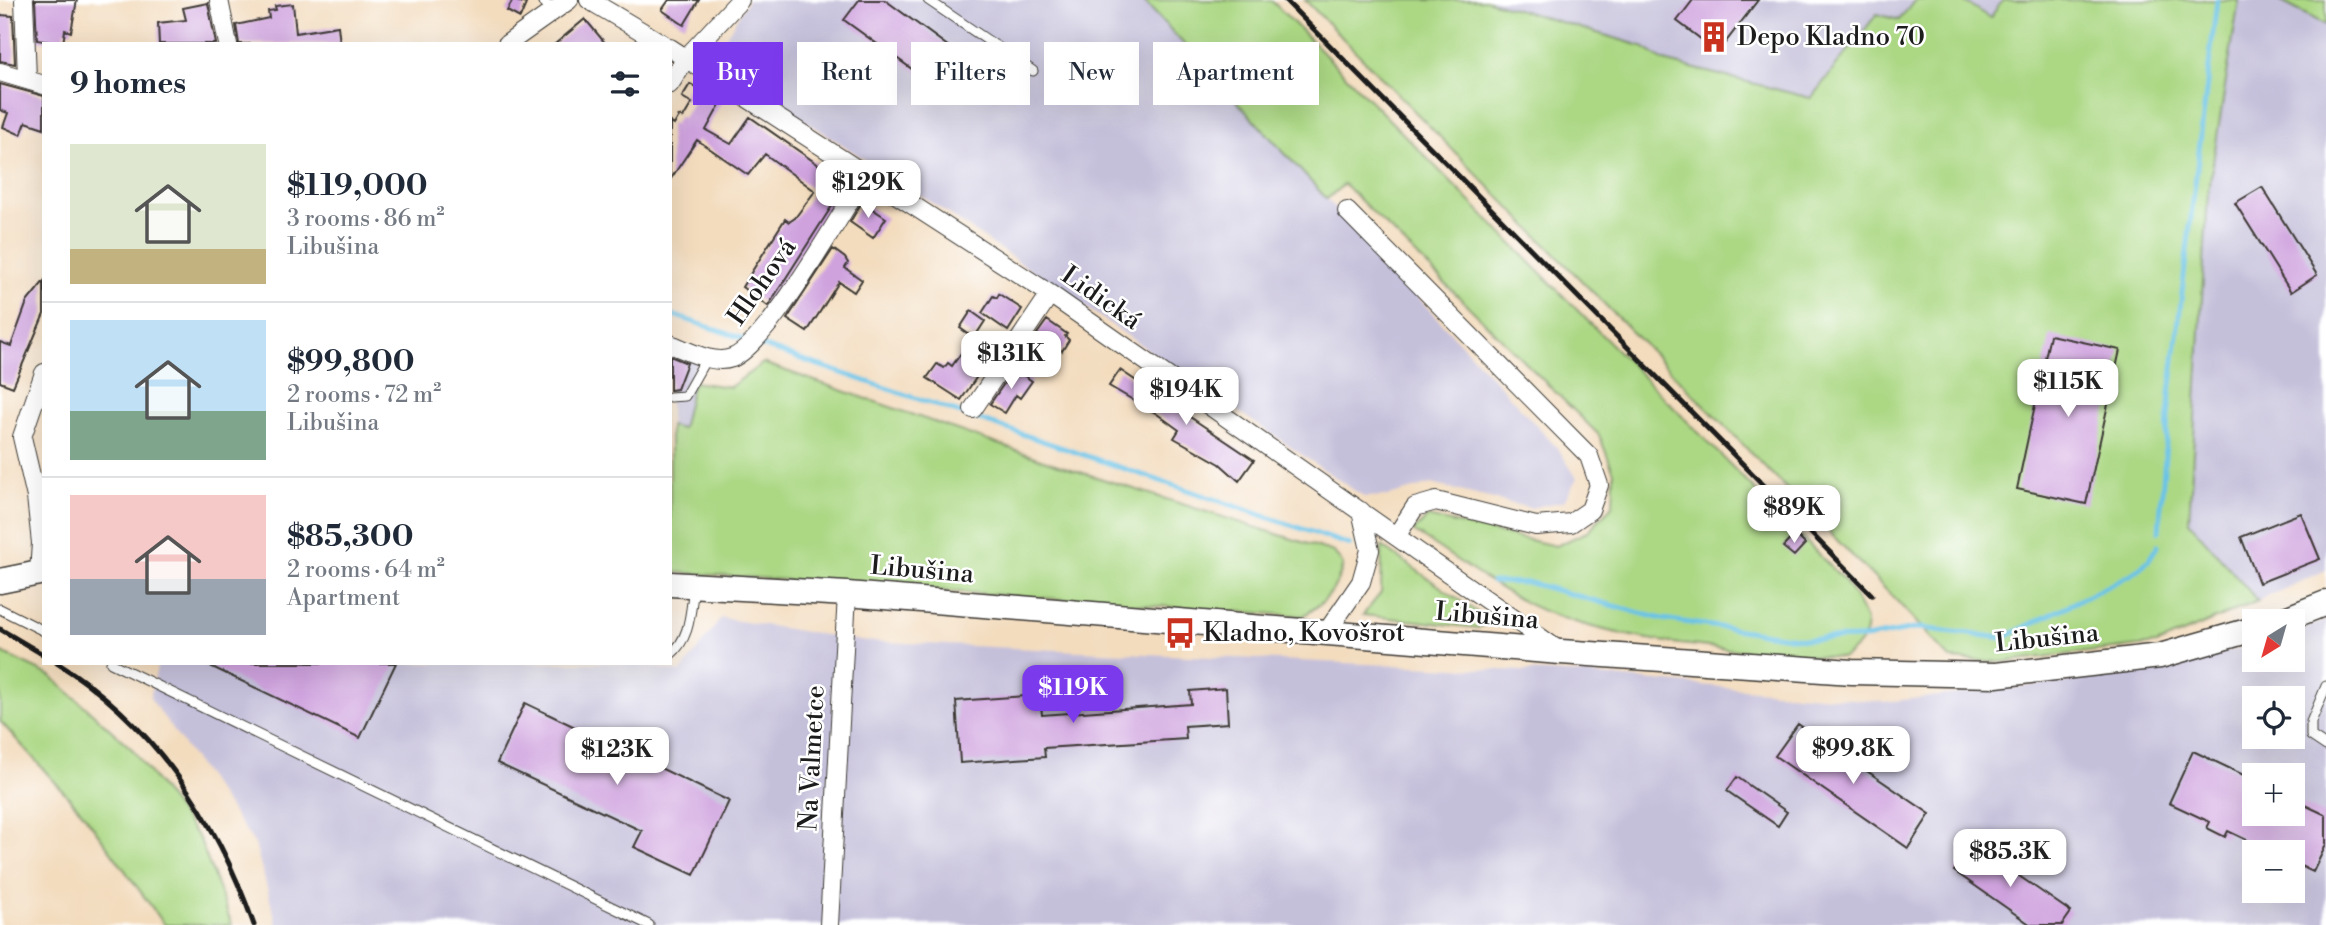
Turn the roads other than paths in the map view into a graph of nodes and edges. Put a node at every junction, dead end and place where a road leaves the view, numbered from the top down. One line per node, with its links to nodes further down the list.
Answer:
1 (24, 0): 15 (street)
2 (219, 0): 8 (street)
3 (569, 0): 7 (street)
4 (589, 0): 10 (street)
5 (740, 0): 12 (street)
6 (928, 0): 13 (lane)
7 (547, 5): 9 (street)
8 (228, 42)
9 (509, 42)
10 (660, 42)
11 (672, 49): 12 (street, Lidická)
12 (687, 58): 16 (street); 17 (street, Lidická)
13 (1033, 71)
14 (0, 72): 15 (street)
15 (35, 81)
16 (672, 81)
17 (866, 176): 19 (street, Lidická); 21 (street, Hlohová)
18 (1347, 211): 27 (street)
19 (1051, 294): 24 (street); 25 (street, Lidická)
20 (672, 345): 21 (street, Hlohová)
21 (707, 357): 23 (lane)
22 (42, 379): 26 (street)
23 (672, 397)
24 (973, 409)
25 (1361, 511): 27 (street, Lidická); 37 (street)
26 (41, 519): 28 (street)
27 (1397, 535): 38 (street, Lidická)
28 (41, 573): 29 (main road)
29 (0, 581)
30 (682, 584): 31 (main road, Libušina); 39 (lane)
31 (847, 594): 37 (main road, Libušina); 44 (street, Na Valmetce)
32 (2326, 603): 34 (main road)
33 (0, 609): 35 (lane)
34 (2305, 611)
35 (42, 630)
36 (2242, 632): 38 (main road, Libušina)
37 (1326, 633): 38 (main road, Libušina)
38 (1561, 652)
39 (672, 654)
40 (115, 665): 43 (lane)
41 (2326, 686): 42 (lane)
42 (2326, 746)
43 (649, 925)
44 (829, 925)

